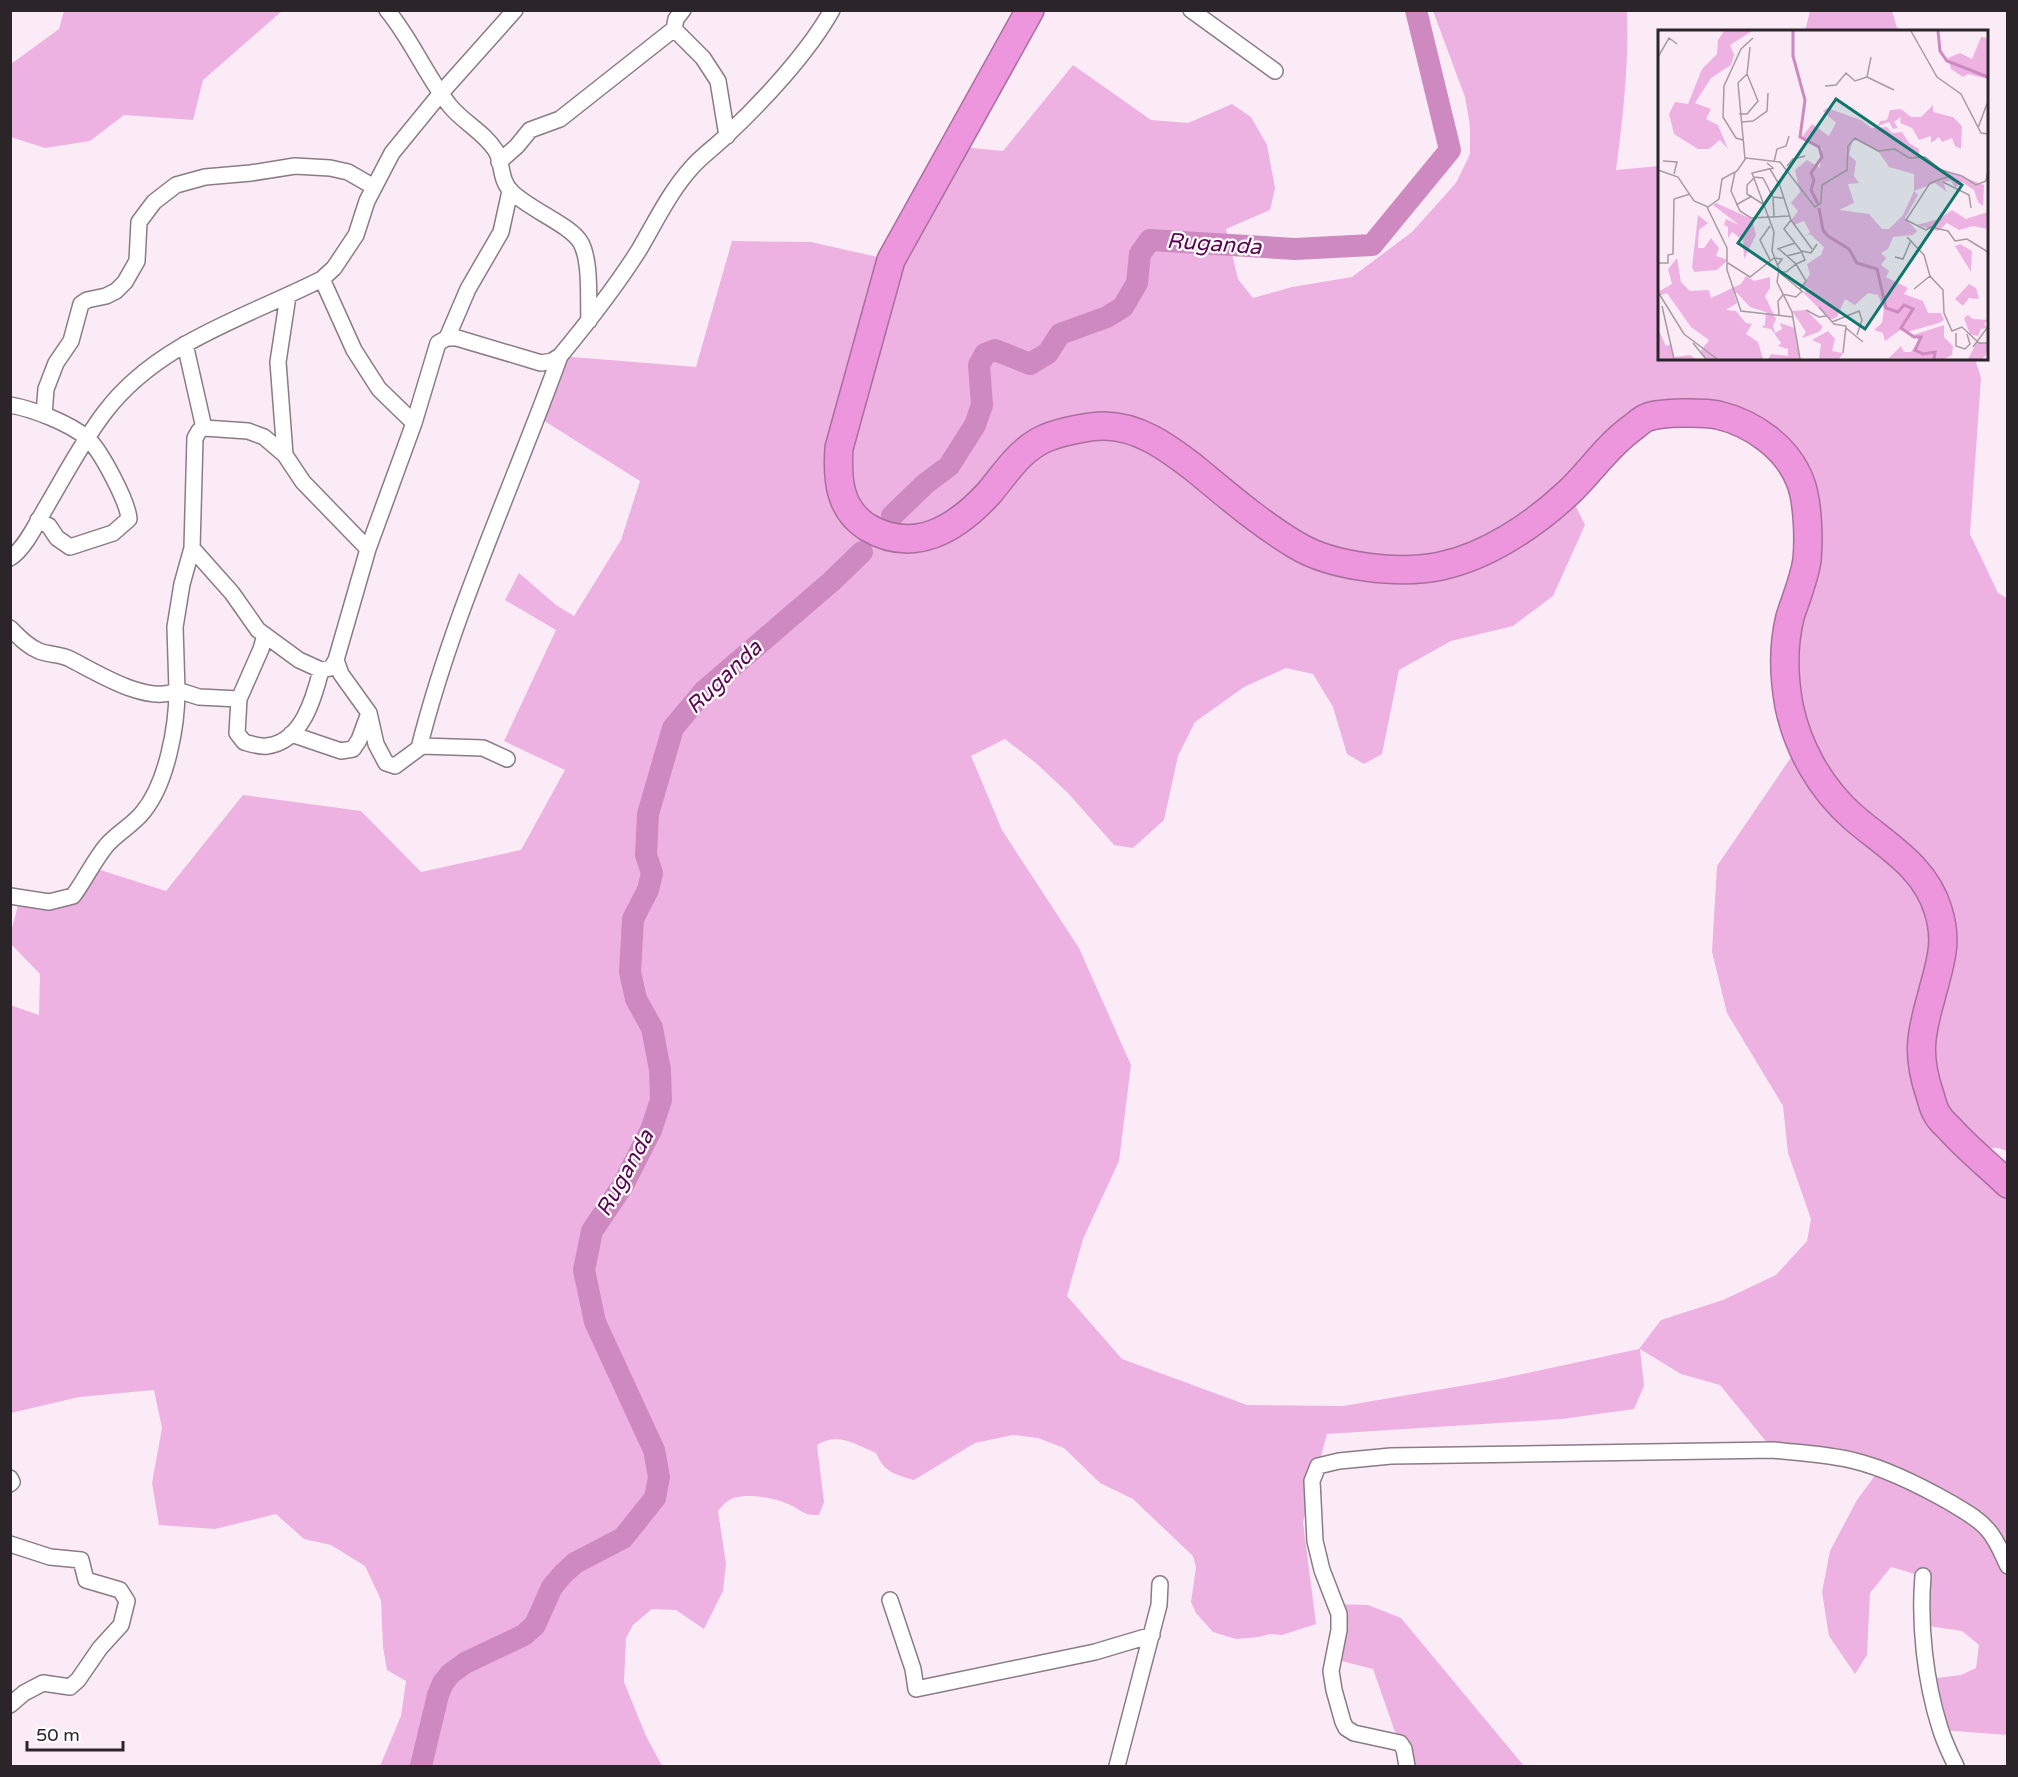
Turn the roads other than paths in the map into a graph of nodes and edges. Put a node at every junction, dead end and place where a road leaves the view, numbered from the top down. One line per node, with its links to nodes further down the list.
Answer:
1 (387, 10): 9 (street)
2 (515, 10): 9 (street)
3 (683, 10): 7 (street)
4 (832, 10): 10 (street)
5 (1030, 10): 41 (highway)
6 (1191, 10): 8 (street)
7 (674, 29): 10 (street); 11 (street)
8 (1275, 70)
9 (441, 93): 11 (street); 12 (street)
10 (727, 136): 16 (street)
11 (499, 162): 13 (street)
12 (374, 187): 14 (street); 21 (street)
13 (510, 191): 16 (street); 17 (street)
14 (322, 279): 15 (street); 22 (street)
15 (288, 296): 18 (street); 25 (street)
16 (589, 321): 19 (street)
17 (447, 338): 19 (street); 22 (street)
18 (184, 344): 23 (street); 24 (street)
19 (560, 356): 38 (street)
20 (10, 405): 21 (street)
21 (44, 416): 24 (street)
22 (414, 423): 28 (street)
23 (204, 428): 25 (street); 27 (street)
24 (88, 439): 26 (street); 26 (street)
25 (285, 455): 28 (street)
26 (38, 520): 29 (street)
27 (192, 548): 31 (street); 34 (street)
28 (368, 549): 32 (street)
29 (10, 558)
30 (10, 628): 34 (street)
31 (265, 635): 33 (street); 35 (street)
32 (336, 660): 33 (street); 36 (street)
33 (321, 670): 37 (street)
34 (177, 690): 35 (street); 40 (street)
35 (239, 699): 37 (street)
36 (369, 713): 37 (street); 38 (street)
37 (291, 734)
38 (419, 748): 39 (street)
39 (507, 759)
40 (10, 896)
41 (2007, 1184)
42 (10, 1478): 43 (street)
43 (10, 1484)
44 (10, 1544): 50 (street)
45 (2007, 1566): 52 (street)
46 (1923, 1576): 53 (street)
47 (1160, 1584): 49 (street)
48 (890, 1600): 49 (street)
49 (1152, 1635): 51 (street)
50 (10, 1705)
51 (1117, 1767)
52 (1407, 1767)
53 (1956, 1767)

